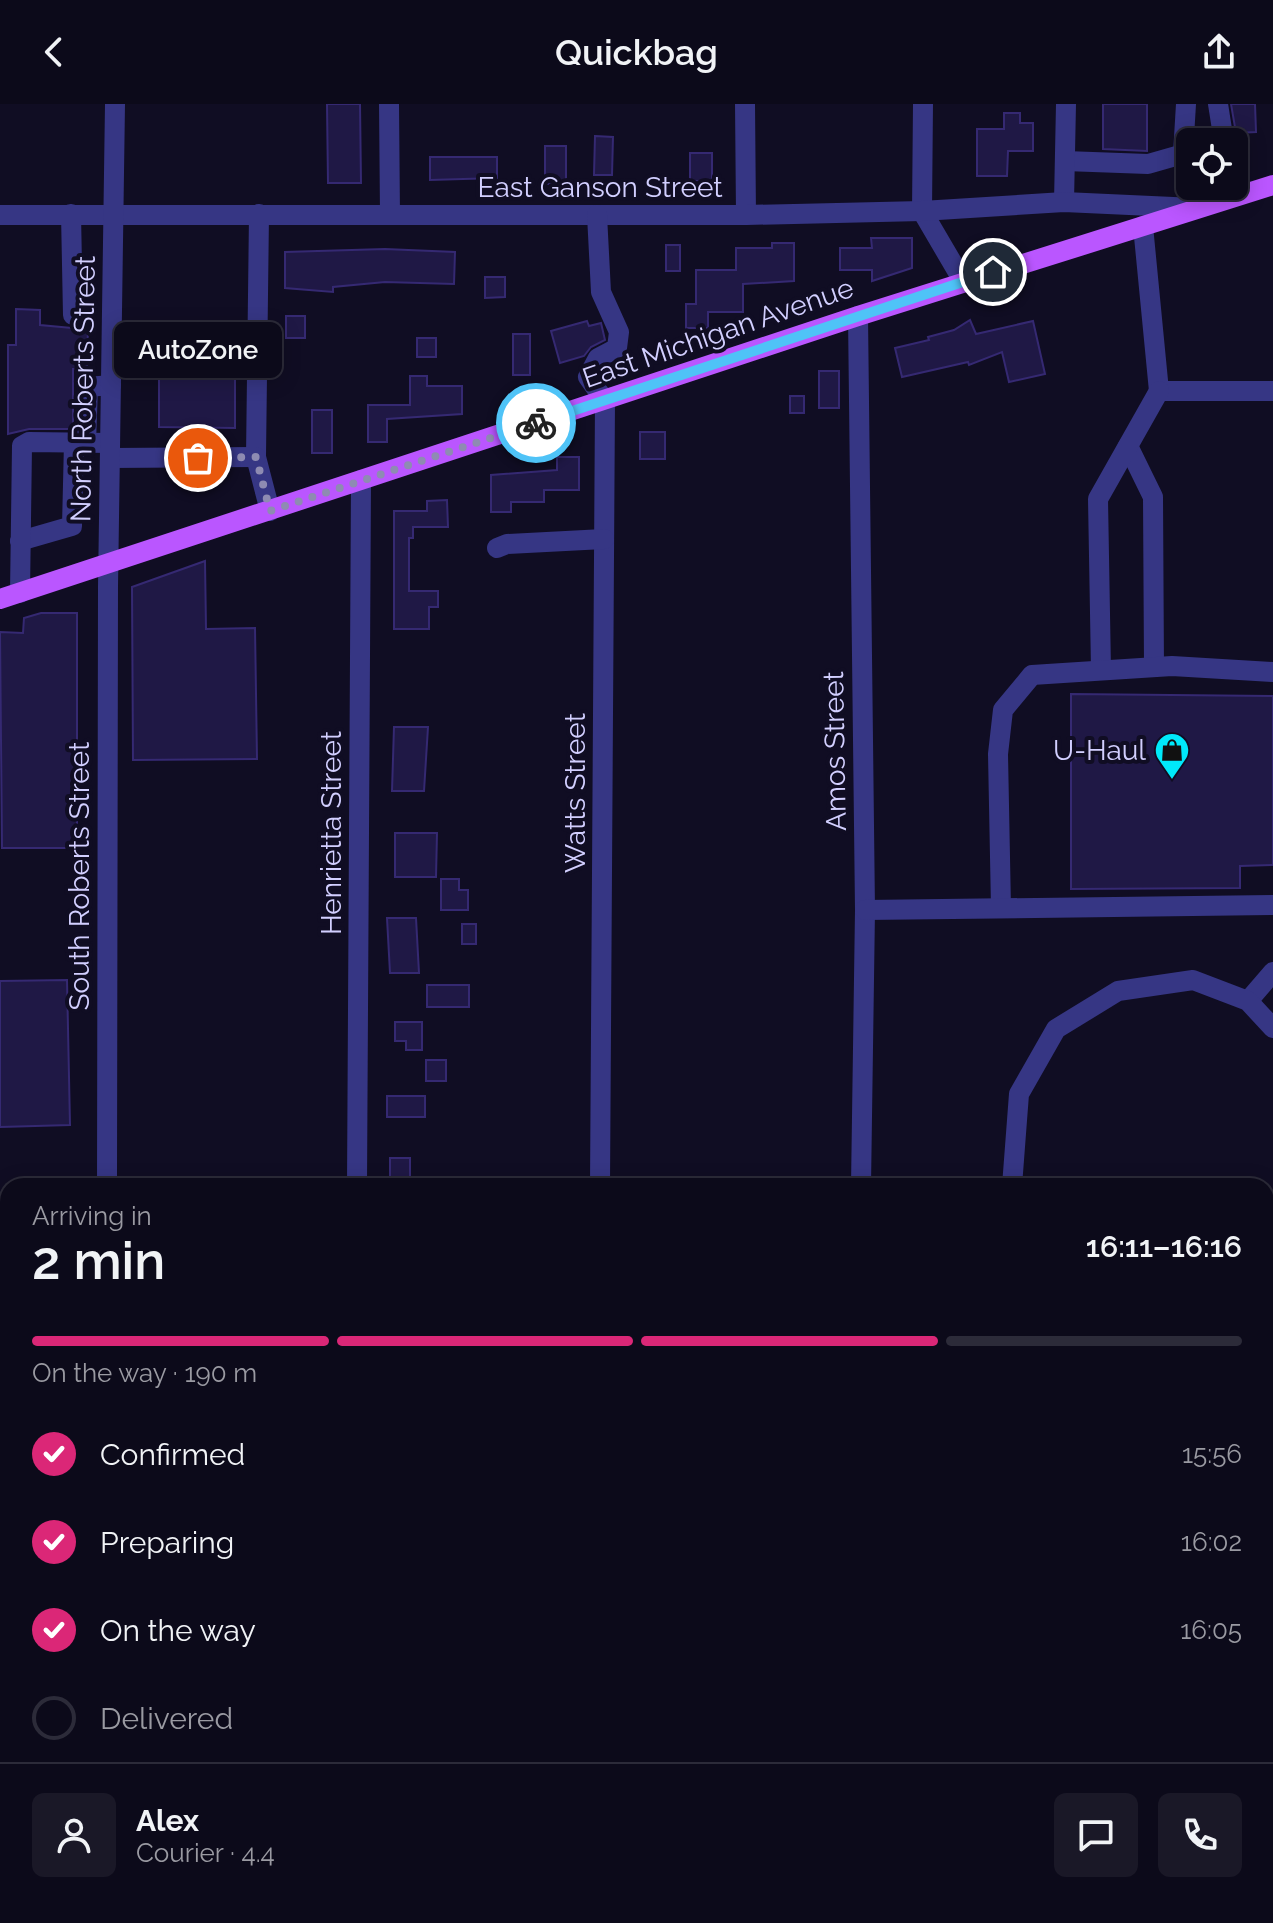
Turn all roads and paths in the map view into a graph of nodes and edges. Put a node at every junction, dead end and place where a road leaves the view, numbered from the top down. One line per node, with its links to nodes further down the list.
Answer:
1 (115, 104): 17 (street, North Roberts Street)
2 (389, 104): 20 (street)
3 (745, 104): 22 (street)
4 (923, 104): 15 (street)
5 (1066, 104): 9 (street)
6 (1186, 104): 9 (street)
7 (1218, 104): 8 (street)
8 (1222, 128)
9 (1065, 161): 13 (street)
10 (1273, 185): 11 (main road, East Michigan Avenue)
11 (1248, 186)
12 (1213, 200): 14 (main road, East Michigan Avenue)
13 (1064, 202): 14 (street, East Ganson Street); 15 (street, East Ganson Street)
14 (1199, 208): 23 (main road, East Michigan Avenue)
15 (922, 211): 22 (street, East Ganson Street); 24 (street)
16 (71, 214): 17 (street, East Ganson Street); 19 (street, East Ganson Street); 25 (street)
17 (113, 214): 18 (street, East Ganson Street); 27 (street, North Roberts Street)
18 (259, 214): 20 (street, East Ganson Street); 34 (street)
19 (0, 215)
20 (390, 215): 21 (street, East Ganson Street)
21 (597, 215): 22 (street, East Ganson Street); 30 (street)
22 (746, 215)
23 (1143, 226): 24 (main road, East Michigan Avenue); 28 (street)
24 (963, 281): 26 (main road, East Michigan Avenue)
25 (73, 315)
26 (858, 316): 30 (main road, East Michigan Avenue); 47 (street, Amos Street)
27 (111, 385): 31 (street); 33 (street, North Roberts Street)
28 (1159, 391): 29 (street); 32 (street)
29 (1273, 391)
30 (605, 401): 35 (main road, East Michigan Avenue); 37 (street, Watts Street)
31 (80, 443): 33 (street); 38 (street); 38 (street)
32 (1128, 446): 42 (street); 43 (street)
33 (110, 450): 34 (street); 40 (street, North Roberts Street)
34 (256, 457): 36 (street)
35 (361, 480): 36 (main road, East Michigan Avenue); 52 (street, Henrietta Street)
36 (270, 511): 40 (main road, East Michigan Avenue)
37 (604, 539): 39 (street); 53 (street, Watts Street)
38 (20, 541): 41 (street)
39 (497, 548)
40 (108, 566): 41 (main road, East Michigan Avenue); 51 (street, South Roberts Street)
41 (10, 596)
42 (1154, 667): 43 (street); 44 (street)
43 (1101, 670): 46 (street)
44 (1273, 672)
45 (1273, 905): 46 (street)
46 (1001, 908): 47 (street)
47 (865, 910): 54 (street, Amos Street)
48 (1273, 972): 49 (street)
49 (1248, 1001): 50 (street); 55 (street)
50 (1273, 1028)
51 (107, 1178)
52 (357, 1178)
53 (600, 1178)
54 (861, 1178)
55 (1013, 1178)

